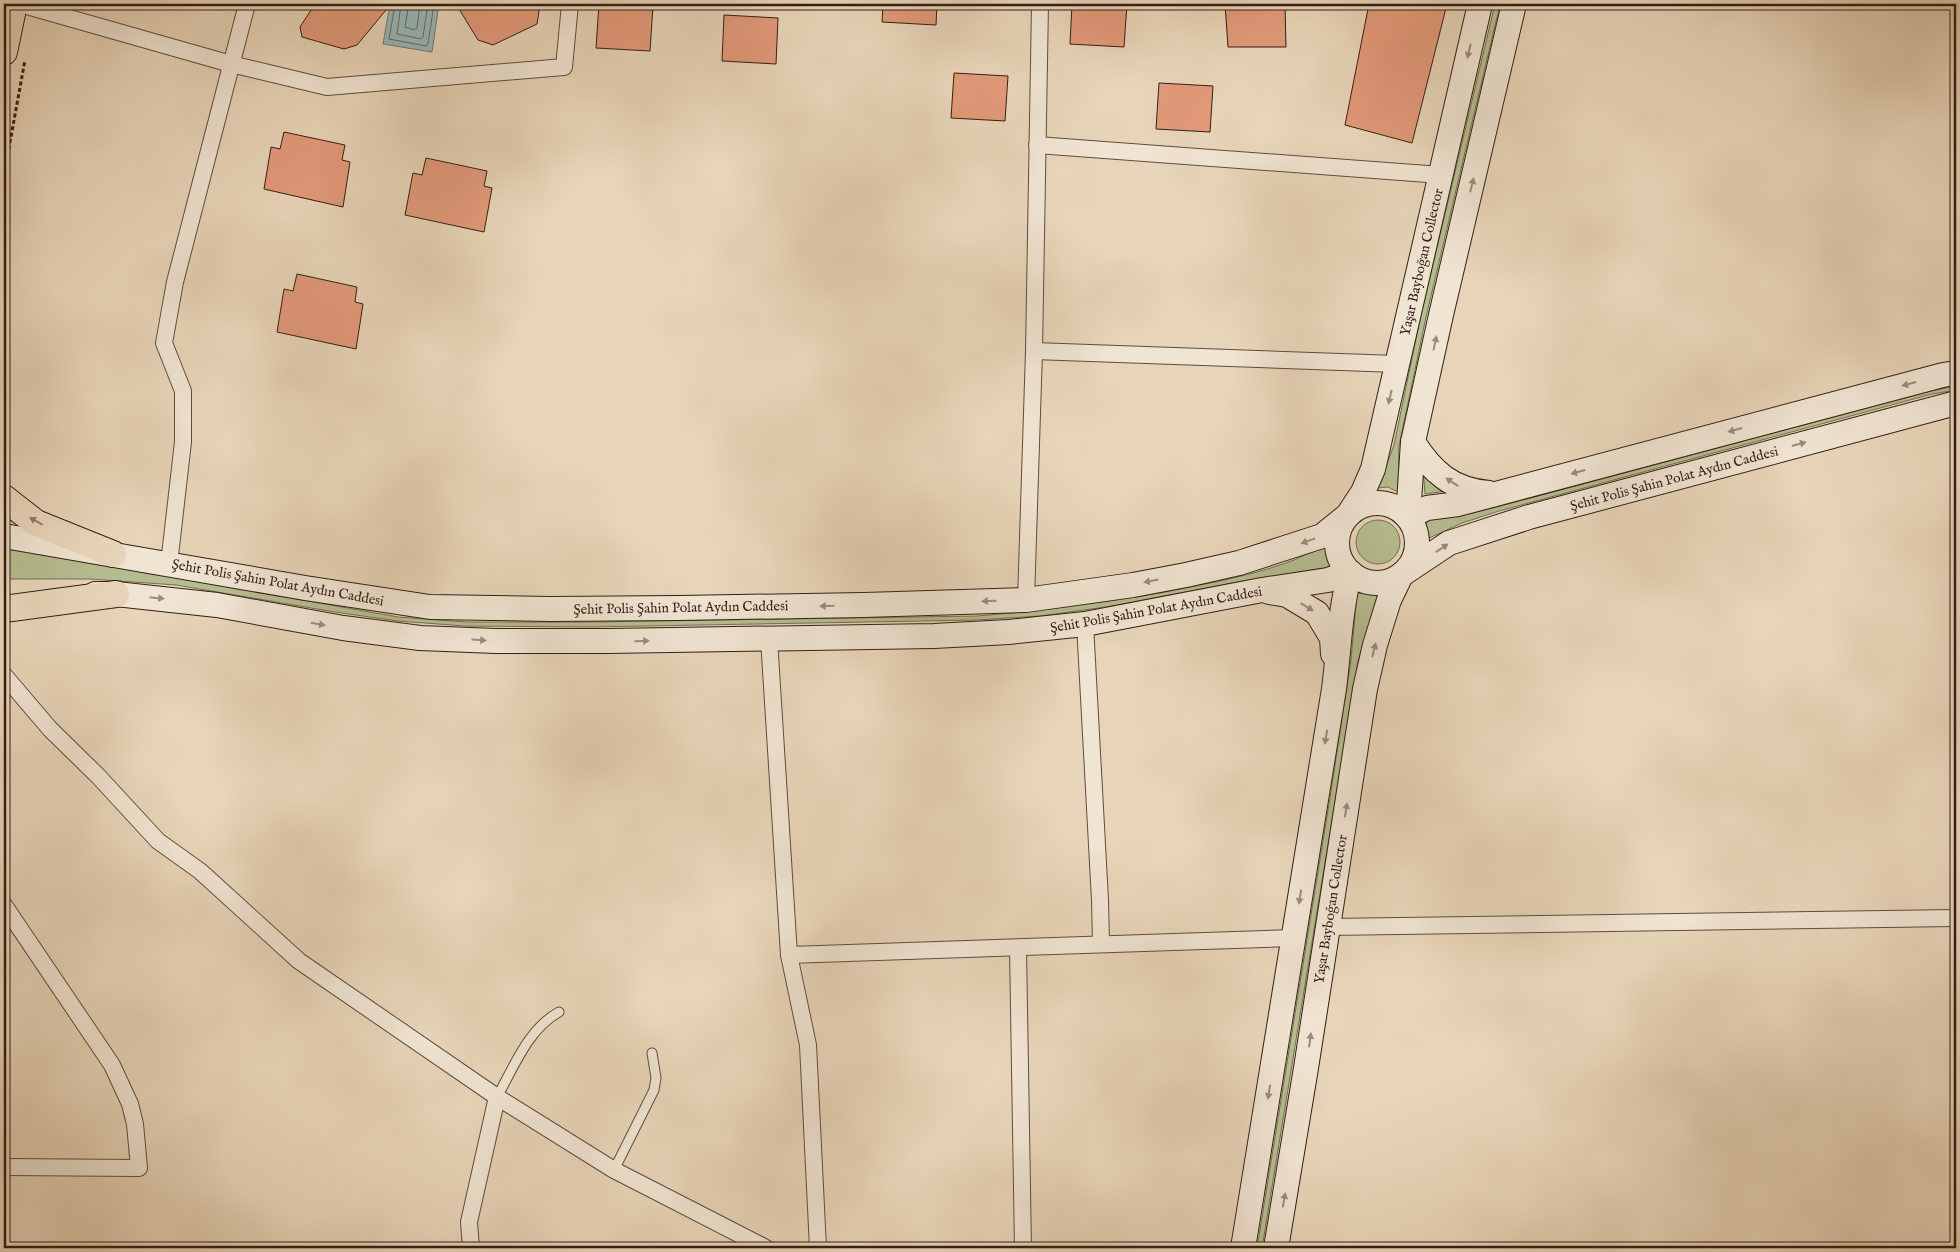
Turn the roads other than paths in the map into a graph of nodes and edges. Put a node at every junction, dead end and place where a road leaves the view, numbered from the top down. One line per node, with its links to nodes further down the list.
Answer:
1 (14, 4): 9 (main road)
2 (20, 4): 8 (street)
3 (247, 4): 10 (street)
4 (570, 4): 10 (street)
5 (1040, 4): 11 (street)
6 (1480, 4): 12 (main road, Yaşar Bayboğan Collector, one-way to 12)
7 (1514, 4): 17 (main road, one-way to 7)
8 (71, 10): 10 (street)
9 (15, 52)
10 (231, 64): 24 (street)
11 (1038, 145): 12 (street); 13 (street)
12 (1441, 175): 14 (main road, Yaşar Bayboğan Collector)
13 (1034, 352): 14 (street); 30 (street)
14 (1397, 364): 20 (main road, Yaşar Bayboğan Collector, one-way to 20)
15 (1956, 373): 18 (main road, one-way to 18)
16 (1956, 403): 26 (main road, Şehit Polis Şahin Polat Aydın Caddesi, one-way to 16)
17 (1413, 442): 18 (main road, one-way to 17); 21 (main road)
18 (1498, 494): 21 (main road)
19 (4, 498): 23 (main road, one-way to 19)
20 (1348, 515): 21 (main road); 25 (main road); 30 (main road, Şehit Polis Şahin Polat Aydın Caddesi, one-way to 30)
21 (1408, 517): 26 (main road)
22 (4, 536): 23 (main road, Şehit Polis Şahin Polat Aydın Caddesi)
23 (113, 554): 24 (main road, Şehit Polis Şahin Polat Aydın Caddesi)
24 (169, 564): 30 (main road, Şehit Polis Şahin Polat Aydın Caddesi, one-way to 24)
25 (1350, 572): 26 (main road); 27 (main road, Şehit Polis Şahin Polat Aydın Caddesi); 35 (main road)
26 (1401, 575): 38 (main road, Yaşar Bayboğan Collector, one-way to 26)
27 (1262, 590): 32 (main road, Şehit Polis Şahin Polat Aydın Caddesi); 35 (main road, one-way to 35)
28 (116, 594): 29 (main road, Şehit Polis Şahin Polat Aydın Caddesi); 31 (main road); 33 (main road, Şehit Polis Şahin Polat Aydın Caddesi, one-way to 33)
29 (4, 596)
30 (1026, 600)
31 (4, 609)
32 (1085, 624): 33 (main road, Şehit Polis Şahin Polat Aydın Caddesi); 40 (street)
33 (769, 638): 42 (street)
34 (4, 675): 45 (street)
35 (1334, 689): 39 (main road, one-way to 39)
36 (4, 904): 46 (street)
37 (1956, 918): 38 (street)
38 (1327, 927): 53 (main road, Yaşar Bayboğan Collector, one-way to 38)
39 (1294, 938): 40 (street); 52 (main road, one-way to 52)
40 (1101, 944): 41 (street)
41 (1018, 948): 42 (street); 51 (street)
42 (788, 954): 50 (street)
43 (559, 1012): 45 (lane)
44 (652, 1054): 47 (lane)
45 (497, 1097): 47 (street); 48 (street)
46 (4, 1167)
47 (614, 1170): 49 (street)
48 (471, 1248)
49 (766, 1248)
50 (818, 1248)
51 (1023, 1248)
52 (1243, 1248)
53 (1276, 1248)

